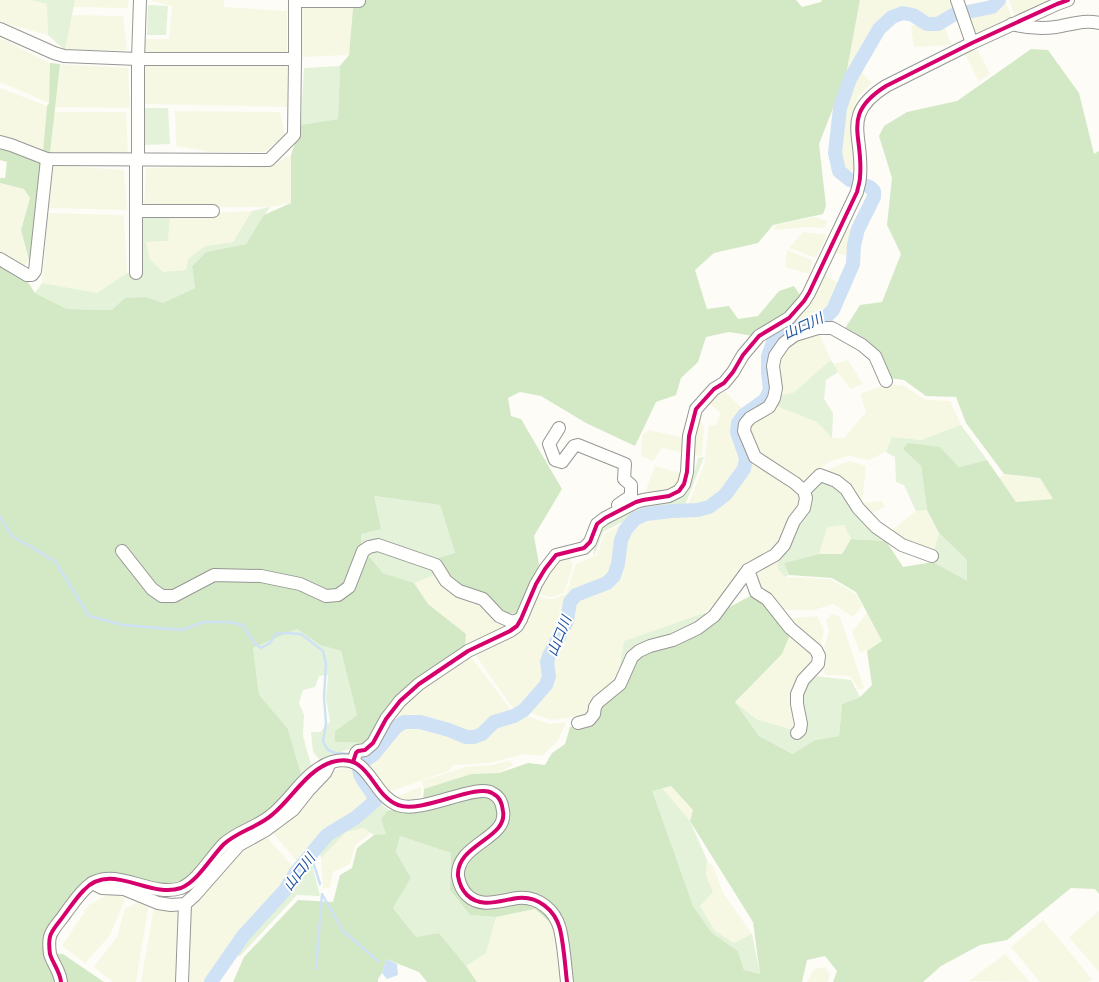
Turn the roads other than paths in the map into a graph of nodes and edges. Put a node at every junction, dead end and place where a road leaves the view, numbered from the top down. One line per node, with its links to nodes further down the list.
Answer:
1 (140, 0): 10 (street)
2 (295, 0): 4 (street); 11 (street)
3 (1068, 0): 7 (street)
4 (359, 1)
5 (960, 8): 9 (street)
6 (1099, 23): 7 (street)
7 (1012, 24): 9 (street)
8 (0, 29): 10 (street)
9 (972, 43): 19 (street)
10 (138, 59): 11 (street); 14 (street)
11 (295, 60): 14 (street)
12 (0, 142): 13 (street)
13 (47, 159): 14 (street); 17 (street)
14 (138, 159): 15 (street)
15 (136, 211): 16 (street); 18 (street)
16 (213, 211)
17 (0, 259)
18 (136, 272)
19 (789, 318): 20 (street); 24 (street)
20 (795, 335): 21 (street); 23 (street)
21 (886, 381)
22 (559, 428): 24 (street)
23 (804, 490): 26 (street); 27 (street)
24 (618, 512): 28 (street)
25 (122, 551): 28 (street)
26 (932, 556)
27 (748, 570): 29 (street); 30 (street)
28 (521, 619): 31 (street)
29 (578, 723)
30 (797, 733)
31 (355, 758): 32 (street); 37 (street)
32 (331, 763): 33 (street); 34 (street)
33 (92, 883): 34 (street); 35 (street)
34 (185, 904): 36 (street)
35 (61, 982)
36 (182, 982)
37 (567, 982)

